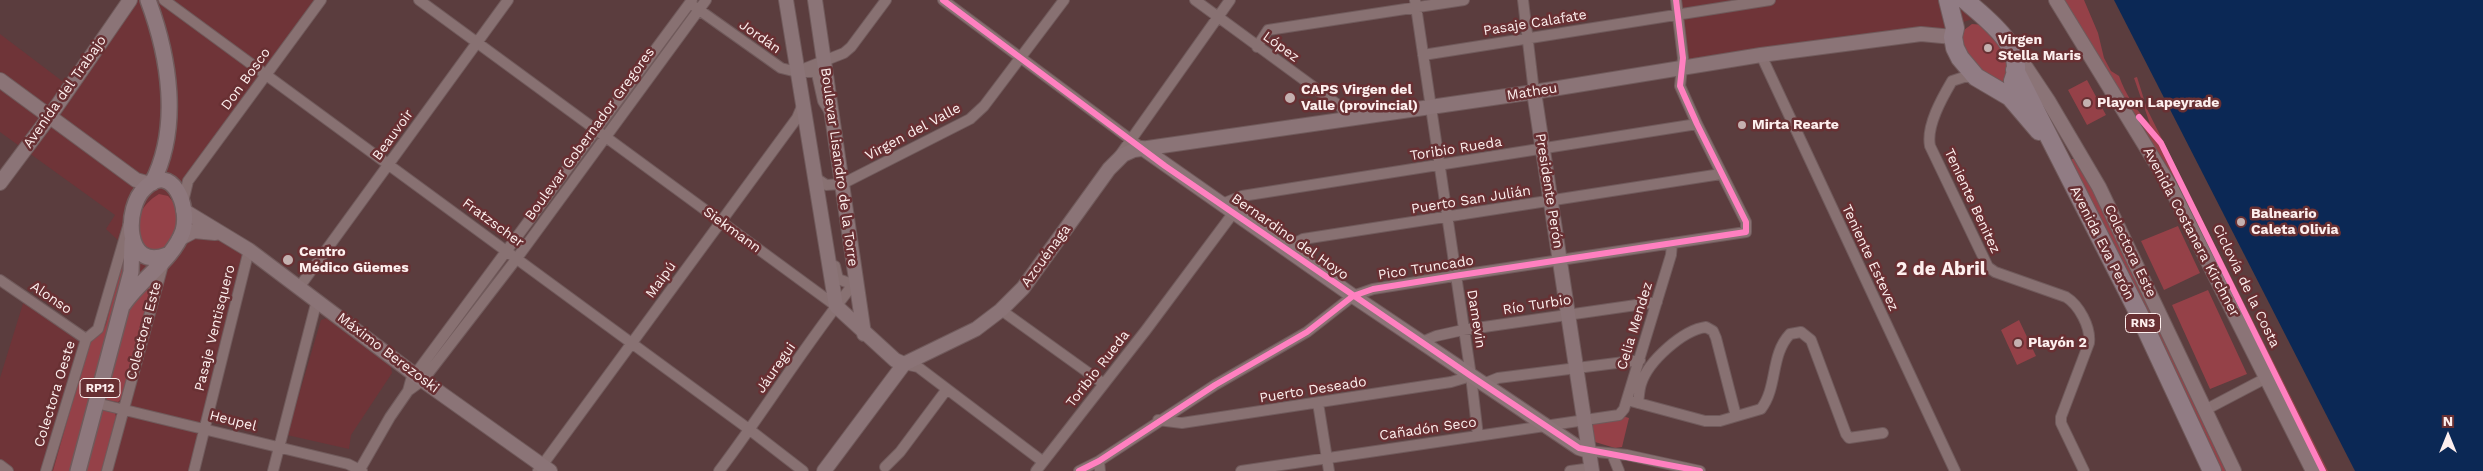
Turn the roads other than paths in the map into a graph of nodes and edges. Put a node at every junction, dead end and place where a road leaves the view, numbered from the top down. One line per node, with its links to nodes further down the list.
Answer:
1 (130, 0): 48 (street, Avenida del Trabajo)
2 (148, 0): 51 (main road)
3 (164, 0): 40 (street, Fratzscher)
4 (321, 0): 40 (street, Don Bosco)
5 (419, 0): 31 (street, Siekmann)
6 (508, 0): 31 (street, Beauvoir)
7 (706, 0): 24 (street, Boulevar Gobernador Gregores)
8 (786, 0): 39 (street, Boulevar Lisandro de la Torre)
9 (815, 0): 36 (street, Boulevar Lisandro de la Torre)
10 (886, 0): 36 (street)
11 (943, 0): 35 (street, Bernardino del Hoyo)
12 (1064, 0): 35 (street, Virgen del Valle)
13 (1195, 0): 26 (street, López)
14 (1230, 0): 26 (street, Azcuénaga)
15 (1464, 0): 23 (street)
16 (1523, 0): 29 (street, Presidente Perón)
17 (1676, 0): 25 (street)
18 (1770, 0): 25 (street, Pasaje Calafate)
19 (1948, 0): 28 (highway, Avenida Eva Perón / RN3)
20 (1965, 0): 27 (highway, Avenida Eva Perón / RN3)
21 (2056, 0): 106 (street, Avenida Costanera Kirchner)
22 (689, 1): 24 (street, Jordán); 52 (street, Boulevar Gobernador Gregores)
23 (1416, 4): 32 (street); 33 (street, Damevin)
24 (699, 10): 39 (street, Jordán); 52 (street, Boulevar Gobernador Gregores)
25 (1678, 14): 29 (street, Pasaje Calafate); 37 (street)
26 (1217, 17): 32 (street, López); 53 (street, Azcuénaga)
27 (1986, 19): 28 (highway); 30 (highway, Avenida Eva Perón / RN3)
28 (1954, 32): 34 (street, Matheu); 41 (highway, Avenida Eva Perón / RN3)
29 (1527, 38): 33 (street, Pasaje Calafate); 44 (street, Presidente Perón)
30 (2007, 41): 38 (highway, Avenida Eva Perón / RN3); 115 (street, Colectora Este)
31 (476, 43): 52 (street, Siekmann); 57 (street, Beauvoir)
32 (1257, 46): 49 (street, López)
33 (1423, 55): 46 (street, Damevin)
34 (1761, 55): 37 (street, Matheu); 152 (street, Teniente Estevez)
35 (1020, 58): 53 (street, Bernardino del Hoyo); 66 (street, Virgen del Valle)
36 (824, 62): 39 (street); 47 (street, Boulevar Lisandro de la Torre)
37 (1683, 68): 44 (street, Matheu); 50 (street)
38 (2015, 70): 43 (highway); 63 (highway, Avenida Eva Perón / RN3)
39 (797, 72): 45 (street, Boulevar Lisandro de la Torre); 47 (street, Jordán)
40 (265, 76): 57 (street, Fratzscher); 60 (street, Don Bosco)
41 (1976, 77): 43 (highway, Avenida Eva Perón / RN3); 153 (street, Teniente Benitez)
42 (0, 80): 48 (street)
43 (1992, 86): 63 (highway, Avenida Eva Perón / RN3)
44 (1534, 92): 46 (street, Matheu); 55 (street, Presidente Perón)
45 (803, 104): 62 (street, Boulevar Lisandro de la Torre); 74 (street, Maipú)
46 (1430, 107): 49 (street, Matheu); 58 (street, Damevin)
47 (830, 112): 66 (street, Boulevar Lisandro de la Torre)
48 (50, 116): 59 (street); 64 (street, Avenida del Trabajo)
49 (1348, 118): 54 (street, Matheu)
50 (1697, 124): 55 (street, Toribio Rueda); 61 (street)
51 (167, 125): 65 (main road); 67 (main road)
52 (601, 132): 74 (street, Siekmann); 82 (street, Boulevar Gobernador Gregores); 83 (street, Boulevar Gobernador Gregores)
53 (1130, 139): 54 (street, Bernardino del Hoyo); 56 (street, Azcuénaga)
54 (1142, 148): 56 (street, Matheu); 69 (street, Bernardino del Hoyo)
55 (1542, 149): 58 (street, Toribio Rueda); 68 (street, Presidente Perón)
56 (1115, 162): 94 (street, Azcuénaga)
57 (388, 164): 82 (street, Fratzscher); 88 (street, Beauvoir)
58 (1438, 166): 69 (street, Toribio Rueda); 73 (street, Damevin)
59 (127, 173): 65 (street); 71 (street)
60 (193, 174): 67 (street); 70 (street)
61 (1722, 174): 68 (street, Puerto San Julián); 78 (street, Pico Truncado)
62 (816, 178): 66 (street); 75 (street, Boulevar Lisandro de la Torre)
63 (2068, 178): 154 (highway, Avenida Eva Perón / RN3)
64 (0, 183)
65 (151, 183): 67 (main road); 71 (main road, RP12)
66 (842, 184): 87 (street, Boulevar Lisandro de la Torre)
67 (174, 185): 70 (main road)
68 (1550, 202): 73 (street, Puerto San Julián); 84 (street, Presidente Perón)
69 (1222, 204): 72 (street, Bernardino del Hoyo)
70 (183, 208): 76 (street, Máximo Berezoski); 79 (main road)
71 (134, 212): 77 (main road, RP12); 98 (street, Colectora Oeste)
72 (1234, 212): 80 (street, Bernardino del Hoyo); 107 (street, Toribio Rueda)
73 (1446, 218): 80 (street, Puerto San Julián); 85 (street, Damevin)
74 (720, 222): 93 (street, Siekmann); 100 (street, Maipú)
75 (823, 232): 87 (street); 93 (street, Boulevar Lisandro de la Torre)
76 (226, 234): 79 (street); 81 (street, Máximo Berezoski)
77 (132, 242): 79 (main road); 92 (main road, RP12)
78 (1672, 243): 84 (street, Pico Truncado); 91 (street, Celia Mendez)
79 (172, 248): 92 (main road, RP12); 114 (street, Colectora Este)
80 (1286, 248): 89 (street, Bernardino del Hoyo)
81 (249, 250): 88 (street, Máximo Berezoski); 121 (street, Pasaje Ventisquero)
82 (508, 251): 83 (street, Fratzscher); 105 (street, Boulevar Gobernador Gregores)
83 (517, 258): 100 (street, Fratzscher); 105 (street, Boulevar Gobernador Gregores)
84 (1560, 261): 85 (street, Pico Truncado); 95 (street, Presidente Perón)
85 (1454, 276): 89 (street, Pico Truncado); 96 (street, Damevin)
86 (0, 280): 98 (street, Alonso)
87 (856, 280): 93 (street, Jáuregui); 97 (street, Boulevar Lisandro de la Torre)
88 (300, 286): 90 (street, Máximo Berezoski)
89 (1352, 296): 99 (street, Bernardino del Hoyo); 118 (street, Pico Truncado)
90 (317, 300): 105 (street, Máximo Berezoski); 125 (street)
91 (1657, 302): 95 (street, Río Turbio); 101 (street, Celia Mendez)
92 (123, 305): 111 (main road, RP12)
93 (836, 306): 97 (street, Siekmann); 122 (street, Jáuregui)
94 (1001, 310): 102 (street, Azcuénaga); 107 (street)
95 (1568, 313): 96 (street, Río Turbio); 103 (street, Presidente Perón)
96 (1463, 330): 99 (street, Río Turbio); 104 (street, Damevin)
97 (864, 334): 102 (street, Siekmann)
98 (86, 339): 137 (street, Colectora Oeste)
99 (1422, 342): 104 (street, Bernardino del Hoyo)
100 (631, 343): 122 (street, Fratzscher); 135 (street, Maipú)
101 (1640, 360): 103 (street); 110 (street, Celia Mendez)
102 (904, 364): 109 (street, Siekmann); 144 (street, Azcuénaga)
103 (1576, 367): 108 (street); 119 (street, Presidente Perón)
104 (1471, 376): 108 (street, Bernardino del Hoyo); 112 (street, Puerto Deseado); 124 (street, Damevin)
105 (419, 377): 134 (street); 135 (street, Máximo Berezoski)
106 (2266, 378): 115 (street); 156 (street, Avenida Costanera Kirchner)
107 (1104, 384): 129 (street, Toribio Rueda)
108 (1483, 384): 120 (street, Bernardino del Hoyo)
109 (947, 389): 129 (street, Siekmann); 132 (street)
110 (1627, 400): 113 (street); 116 (street, Celia Mendez)
111 (96, 403): 114 (street, Heupel); 138 (main road, RP12)
112 (1318, 403): 118 (street, Puerto Deseado); 128 (street)
113 (1638, 403): 117 (street); 117 (street)
114 (123, 409): 121 (street, Heupel); 139 (street, Colectora Este)
115 (2205, 410): 155 (street, Colectora Este)
116 (1619, 415): 119 (street, Cañadón Seco)
117 (1736, 416): 123 (street)
118 (1158, 420): 131 (street, Pico Truncado)
119 (1583, 420): 120 (street, Cañadón Seco); 126 (street, Presidente Perón)
120 (1547, 425): 124 (street, Cañadón Seco); 126 (street, Bernardino del Hoyo)
121 (205, 428): 125 (street, Heupel); 140 (street, Pasaje Ventisquero)
122 (750, 430): 142 (street, Jáuregui); 143 (street, Fratzscher)
123 (1883, 433)
124 (1478, 436): 128 (street, Cañadón Seco)
125 (279, 447): 134 (street, Heupel); 141 (street)
126 (1588, 451): 127 (street, Bernardino del Hoyo); 133 (street, Presidente Perón)
127 (1612, 454): 150 (street); 151 (street, Bernardino del Hoyo)
128 (1327, 458): 147 (street, Cañadón Seco); 148 (street)
129 (1042, 461): 145 (street, Toribio Rueda)
130 (0, 465): 136 (street)
131 (1100, 466): 146 (street, Pico Truncado)
132 (885, 467)
133 (1592, 469): 149 (street)
134 (360, 470)
135 (541, 470)
136 (8, 471)
137 (46, 471)
138 (78, 471)
139 (107, 471)
140 (194, 471)
141 (273, 471)
142 (719, 471)
143 (803, 471)
144 (824, 471)
145 (1036, 471)
146 (1079, 471)
147 (1240, 471)
148 (1330, 471)
149 (1570, 471)
150 (1619, 471)
151 (1700, 471)
152 (1955, 471)
153 (2084, 471)
154 (2212, 471)
155 (2234, 471)
156 (2313, 471)

